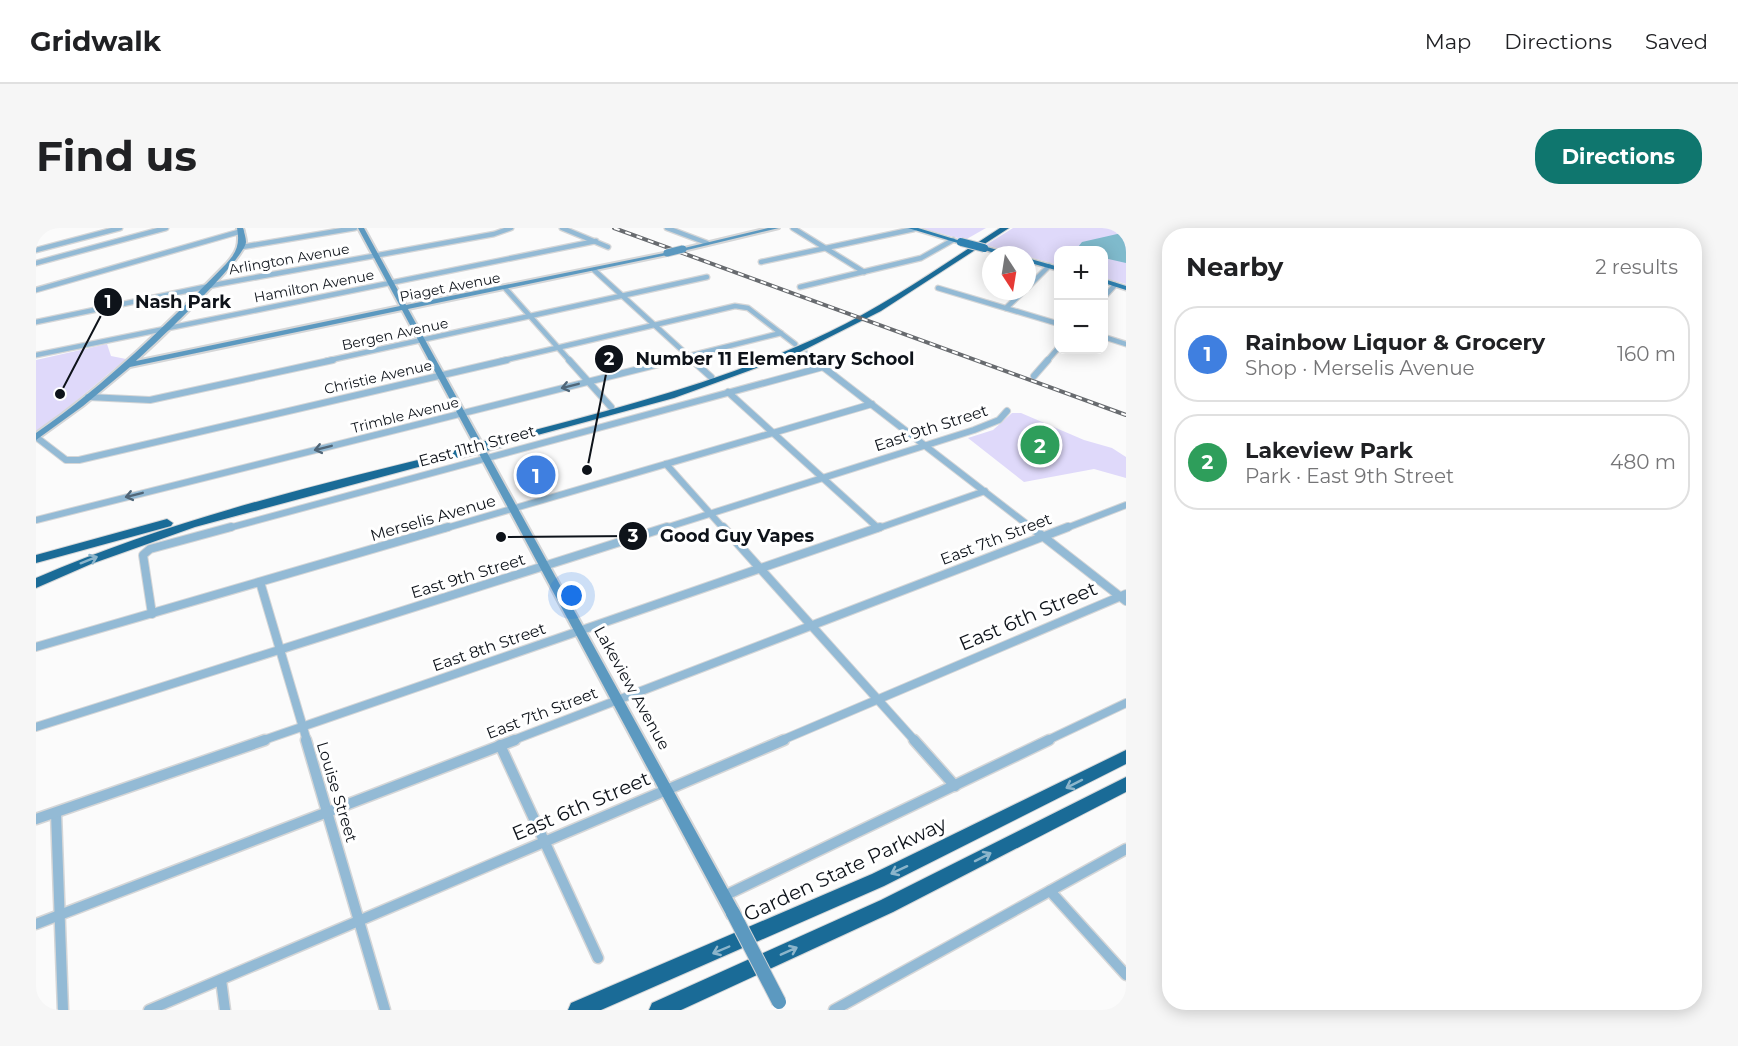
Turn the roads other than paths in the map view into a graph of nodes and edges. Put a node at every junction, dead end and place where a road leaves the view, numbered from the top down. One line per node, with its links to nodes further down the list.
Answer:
1 (120, 228): 21 (street)
2 (166, 228): 25 (street)
3 (354, 228): 17 (street)
4 (361, 228): 22 (main road, Lakeview Avenue)
5 (511, 228): 22 (street, Arlington Avenue)
6 (562, 228): 14 (street)
7 (667, 228): 16 (street)
8 (776, 228): 16 (main road, Piaget Avenue)
9 (793, 228): 20 (street)
10 (913, 228): 15 (main road); 20 (street)
11 (996, 228): 56 (highway)
12 (1005, 228): 56 (highway)
13 (241, 230): 17 (main road); 35 (street)
14 (596, 241): 18 (street); 33 (street, Hamilton Avenue)
15 (957, 241): 19 (main road, bridge); 29 (street)
16 (707, 243): 28 (main road, Piaget Avenue, bridge)
17 (242, 247): 36 (main road)
18 (608, 247)
19 (982, 247)
20 (825, 248): 23 (street); 29 (street)
21 (36, 250)
22 (376, 256): 33 (main road, Lakeview Avenue); 36 (street, Arlington Avenue)
23 (761, 262)
24 (1036, 262): 26 (main road)
25 (36, 263)
26 (1049, 266): 27 (main road); 31 (street)
27 (1054, 268)
28 (594, 270): 38 (main road, Piaget Avenue); 42 (street)
29 (864, 272): 37 (street)
30 (707, 277): 42 (street, Bergen Avenue)
31 (1036, 280)
32 (1108, 282): 34 (main road)
33 (391, 283): 44 (main road, Lakeview Avenue); 50 (street, Hamilton Avenue)
34 (1115, 285): 40 (main road); 41 (street)
35 (37, 287)
36 (206, 287): 47 (street, Arlington Avenue); 50 (main road)
37 (800, 287)
38 (505, 288): 44 (main road, Piaget Avenue); 46 (street)
39 (938, 288): 45 (street)
40 (1126, 288)
41 (1108, 293)
42 (622, 296): 46 (street, Bergen Avenue); 49 (street)
43 (1015, 300): 45 (street)
44 (404, 308): 53 (main road, Lakeview Avenue); 60 (main road, Piaget Avenue)
45 (1006, 308): 48 (street)
46 (531, 316): 53 (street, Bergen Avenue); 55 (street)
47 (36, 322)
48 (1054, 322)
49 (654, 325): 51 (street, Christie Avenue); 55 (street, Christie Avenue); 59 (street)
50 (170, 326): 58 (street, Hamilton Avenue); 60 (main road)
51 (780, 333): 56 (street); 59 (street, Trimble Avenue)
52 (1108, 339): 54 (street)
53 (422, 340): 62 (main road, Lakeview Avenue); 67 (street, Bergen Avenue)
54 (1126, 345)
55 (559, 347): 62 (street, Christie Avenue); 65 (street)
56 (802, 348): 61 (street); 64 (highway); 69 (highway)
57 (1054, 353): 63 (street)
58 (36, 355)
59 (688, 356): 64 (street); 65 (street, Trimble Avenue)
60 (127, 364): 67 (main road)
61 (823, 367): 66 (street, East 11th Street); 68 (street)
62 (441, 374): 71 (main road, Lakeview Avenue); 73 (street, Christie Avenue)
63 (1034, 376)
64 (711, 377): 69 (highway)
65 (589, 382): 69 (street); 71 (street, Trimble Avenue, one-way to 71)
66 (728, 392): 72 (street); 76 (street, East 11th Street)
67 (88, 397): 73 (main road)
68 (872, 404): 72 (street, Merselis Avenue); 74 (street)
69 (613, 409): 75 (highway, bridge)
70 (1007, 411): 74 (street, East 9th Street)
71 (462, 414): 76 (main road, Lakeview Avenue); 83 (street, Trimble Avenue, one-way to 83)
72 (773, 433): 77 (street, Merselis Avenue); 78 (street)
73 (36, 437)
74 (926, 445): 78 (street, East 9th Street); 79 (street)
75 (458, 450): 86 (highway); 90 (highway, one-way to 75)
76 (485, 457): 81 (main road, Lakeview Avenue); 92 (street, East 11th Street)
77 (666, 464): 81 (street, Merselis Avenue); 82 (street)
78 (823, 478): 82 (street, East 9th Street); 84 (street)
79 (985, 491): 84 (street, East 8th Street); 85 (street)
80 (1126, 505): 85 (street, East 7th Street)
81 (513, 508): 87 (main road, Lakeview Avenue); 89 (street, Merselis Avenue)
82 (711, 514): 87 (street, East 9th Street); 88 (street)
83 (36, 520)
84 (878, 528): 88 (street, East 8th Street)
85 (1044, 537): 91 (street); 93 (street, East 7th Street)
86 (36, 559)
87 (545, 566): 94 (main road, Lakeview Avenue); 96 (street, East 9th Street)
88 (760, 569): 93 (street); 94 (street, East 8th Street)
89 (260, 582): 92 (street, Merselis Avenue); 96 (street, Louise Street)
90 (36, 584)
91 (1124, 597): 97 (street, East 6th Street)
92 (152, 614): 95 (street, Merselis Avenue)
93 (811, 625): 97 (street); 98 (street, East 7th Street)
94 (580, 631): 98 (main road, Lakeview Avenue); 101 (street, East 8th Street)
95 (36, 647)
96 (280, 649): 100 (street, East 9th Street); 101 (street, Louise Street)
97 (878, 699): 105 (street); 106 (street, East 6th Street)
98 (618, 700): 102 (street, East 7th Street); 106 (main road, Lakeview Avenue)
99 (1126, 703): 105 (street)
100 (36, 727)
101 (302, 727): 107 (street, Louise Street); 108 (street, East 8th Street)
102 (500, 746): 107 (street, East 7th Street); 110 (street)
103 (1126, 757): 125 (highway, Garden State Parkway, one-way to 125)
104 (1126, 784): 126 (highway, one-way to 104)
105 (955, 786): 113 (street)
106 (667, 789): 110 (street, East 6th Street); 113 (main road, Lakeview Avenue)
107 (328, 812): 114 (street, East 7th Street); 115 (street, Louise Street)
108 (56, 813): 109 (street, East 8th Street); 114 (street)
109 (36, 819)
110 (545, 841): 115 (street, East 6th Street); 117 (street)
111 (1126, 849): 112 (street)
112 (1050, 891): 118 (street); 127 (street)
113 (724, 896): 120 (main road, Lakeview Avenue, bridge)
114 (61, 914): 116 (street, East 7th Street); 121 (street)
115 (360, 920): 119 (street, East 6th Street); 124 (street, Louise Street)
116 (36, 924)
117 (598, 958)
118 (1126, 975)
119 (221, 980): 122 (street, East 6th Street); 123 (street)
120 (781, 1006)
121 (63, 1010)
122 (149, 1010)
123 (225, 1010)
124 (385, 1010)
125 (578, 1010)
126 (659, 1010)
127 (834, 1010)

